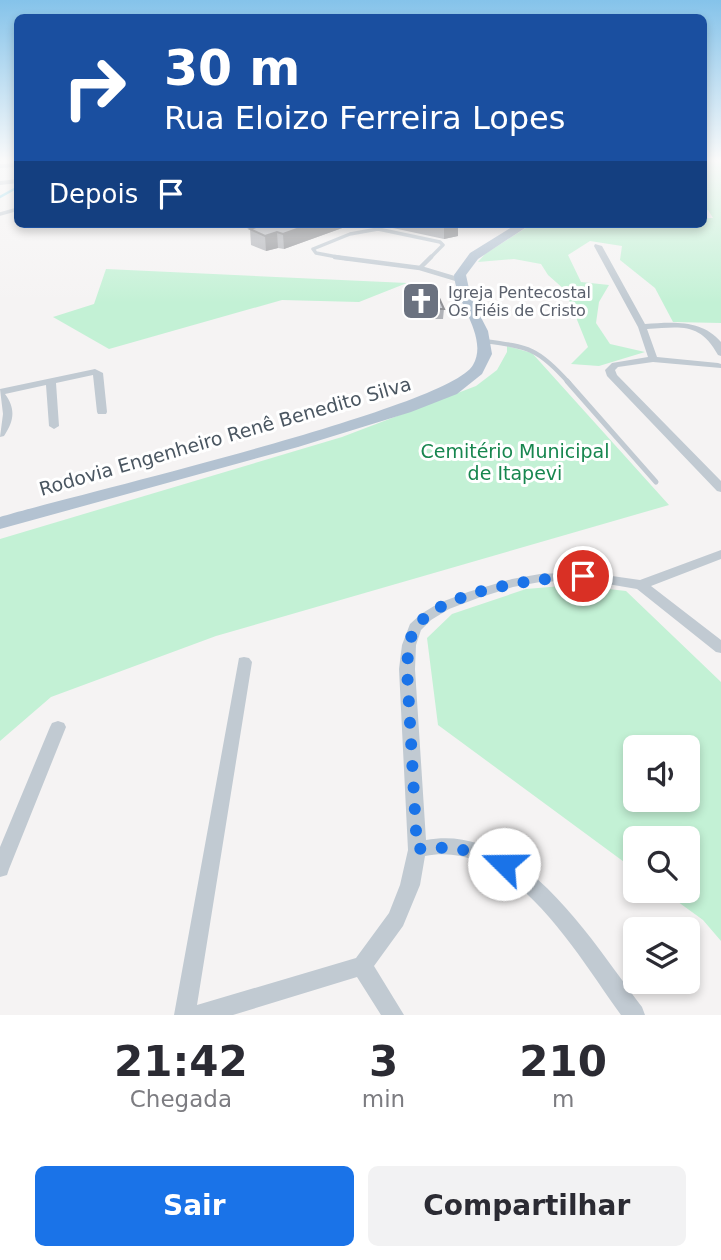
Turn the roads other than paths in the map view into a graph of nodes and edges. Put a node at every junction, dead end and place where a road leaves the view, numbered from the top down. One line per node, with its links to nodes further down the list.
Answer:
1 (519, 228): 4 (main road)
2 (598, 246): 5 (street)
3 (420, 268): 3 (lane); 4 (lane)
4 (460, 280): 6 (main road)
5 (642, 327): 7 (street); 8 (street)
6 (484, 341): 15 (lane); 17 (main road, Rodovia Engenheiro Renê Benedito Silva)
7 (653, 359): 8 (street); 16 (street)
8 (720, 364)
9 (89, 372): 10 (street); 12 (street)
10 (51, 381): 11 (street); 13 (street)
11 (0, 393): 14 (street)
12 (102, 412)
13 (54, 426)
14 (0, 434)
15 (656, 482)
16 (721, 488)
17 (0, 523)
18 (721, 554): 19 (street)
19 (641, 585): 20 (street); 23 (street)
20 (721, 648)
21 (244, 662): 26 (street)
22 (58, 727): 24 (street)
23 (417, 849): 25 (street); 29 (street)
24 (0, 869)
25 (362, 966): 27 (street); 28 (street)
26 (185, 1015)
27 (198, 1015)
28 (393, 1015)
29 (634, 1015)

